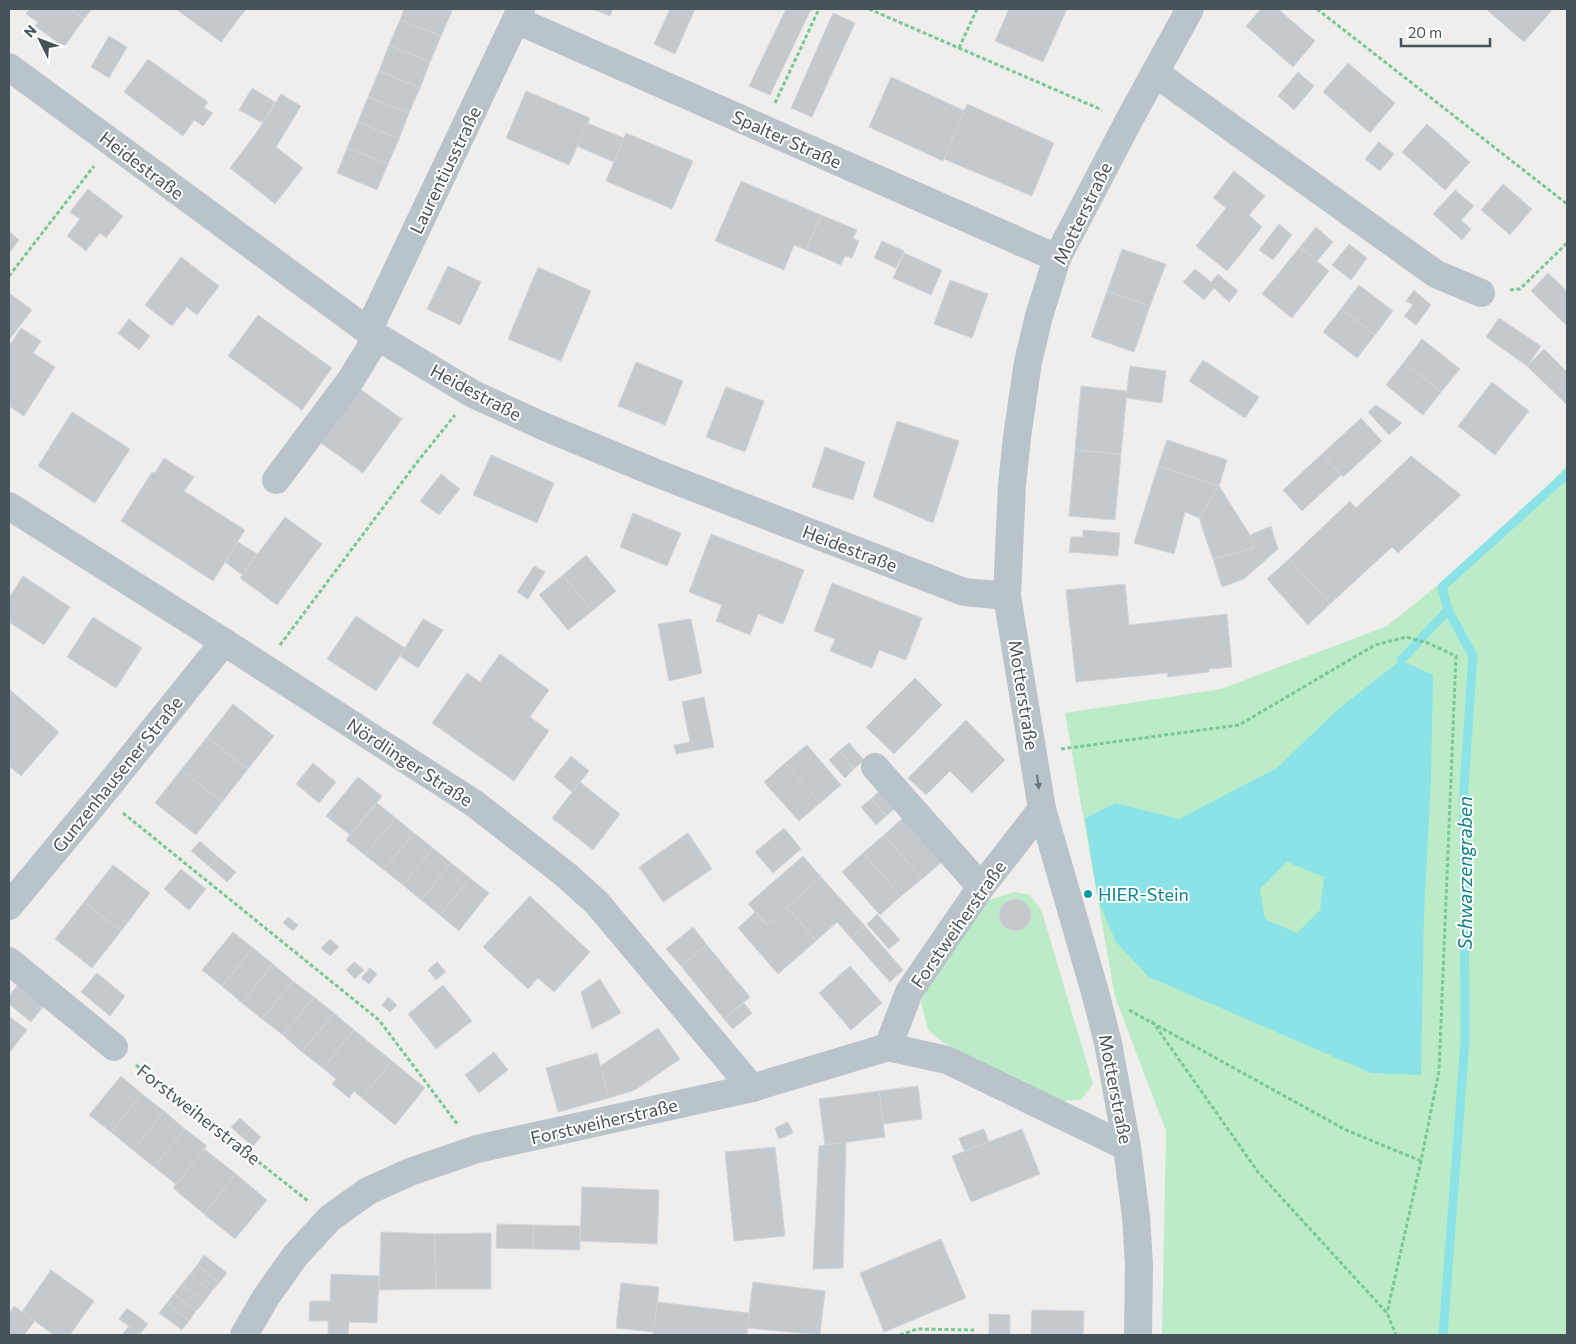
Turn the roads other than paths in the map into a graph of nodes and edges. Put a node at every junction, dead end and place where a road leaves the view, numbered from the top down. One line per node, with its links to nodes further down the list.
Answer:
1 (1190, 9): 4 (street, Motterstraße)
2 (519, 14): 5 (street, Spalter Straße); 7 (street, Laurentiusstraße)
3 (9, 67): 7 (street, Heidestraße)
4 (1155, 73): 5 (street, Motterstraße); 6 (street)
5 (1057, 258): 10 (street, Motterstraße)
6 (1481, 293)
7 (372, 334): 8 (street, Laurentiusstraße); 10 (street, Heidestraße)
8 (276, 480)
9 (9, 506): 11 (street, Nördlinger Straße)
10 (1007, 596): 13 (street, Motterstraße, one-way to 13)
11 (224, 642): 15 (street, Gunzenhausener Straße); 19 (street, Nördlinger Straße)
12 (875, 767): 14 (street)
13 (1042, 809): 14 (street, Forstweiherstraße); 20 (street, Motterstraße)
14 (981, 887): 18 (street, Forstweiherstraße)
15 (9, 906)
16 (9, 962): 17 (street)
17 (114, 1047)
18 (888, 1047): 19 (street, Forstweiherstraße); 20 (street, Forstweiherstraße)
19 (752, 1088): 21 (street, Forstweiherstraße)
20 (1127, 1147): 22 (street, Motterstraße)
21 (244, 1335)
22 (1138, 1335)

